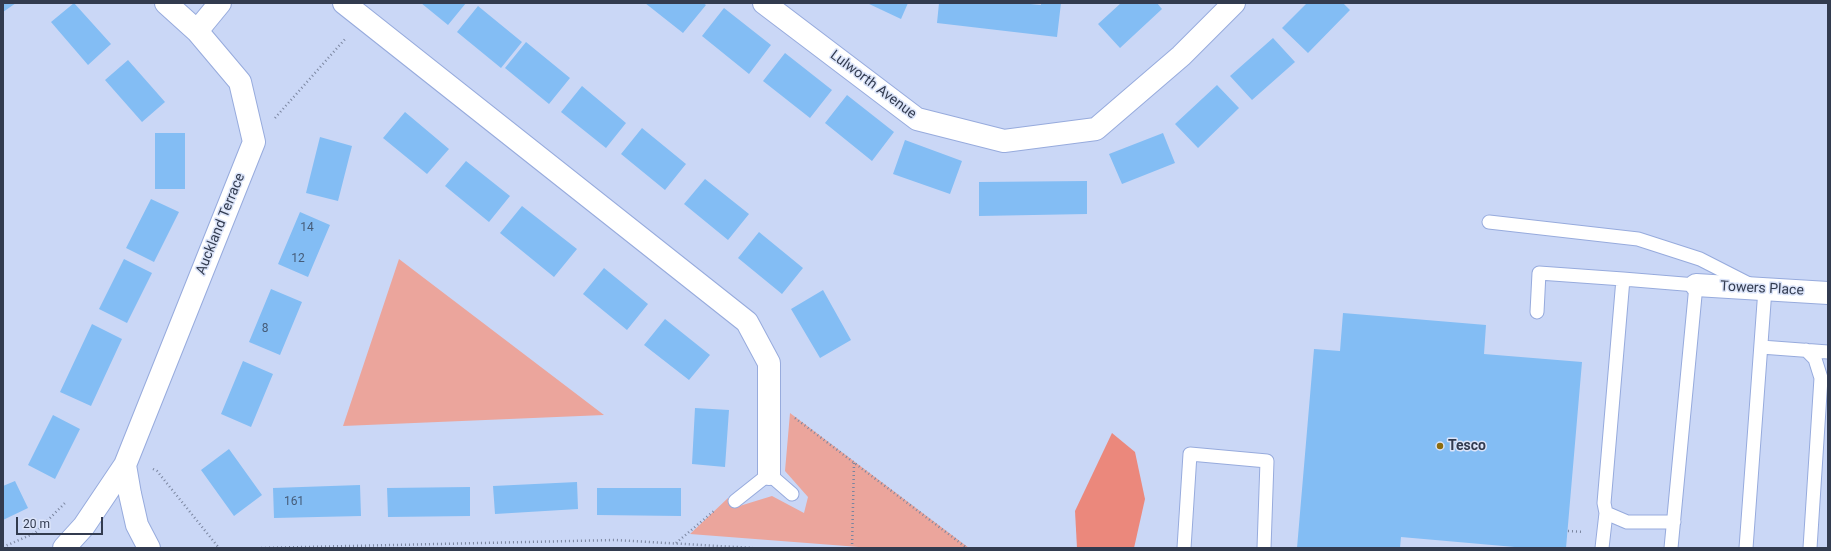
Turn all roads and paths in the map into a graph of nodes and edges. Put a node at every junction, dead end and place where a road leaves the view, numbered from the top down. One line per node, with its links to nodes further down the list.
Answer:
1 (166, 3): 7 (street)
2 (220, 3): 7 (street)
3 (344, 3): 6 (street)
4 (764, 3): 5 (street, Lulworth Avenue)
5 (1234, 3)
6 (363, 18): 8 (path); 18 (street)
7 (197, 31): 8 (street)
8 (254, 142): 19 (street, Auckland Terrace)
9 (1489, 222): 12 (lane)
10 (1623, 279): 11 (lane); 14 (lane); 25 (lane)
11 (1696, 285): 12 (street, Towers Place); 26 (lane)
12 (1762, 289): 13 (street, Towers Place); 15 (lane)
13 (1828, 293)
14 (1537, 312)
15 (1761, 348): 16 (lane); 40 (lane)
16 (1806, 350): 17 (lane); 41 (lane)
17 (1828, 352)
18 (771, 399): 20 (path); 21 (street)
19 (127, 461): 29 (street, Auckland Terrace); 30 (street); 31 (path)
20 (854, 462): 34 (path); 35 (path)
21 (770, 474): 22 (lane); 24 (lane)
22 (792, 494)
23 (68, 499): 28 (path)
24 (735, 501): 27 (path)
25 (1606, 513): 26 (lane); 38 (lane)
26 (1674, 522): 39 (lane)
27 (675, 543): 32 (path); 33 (path)
28 (3, 547)
29 (64, 548)
30 (149, 548)
31 (219, 548)
32 (261, 548)
33 (753, 548)
34 (852, 548)
35 (967, 548)
36 (1184, 548): 37 (lane)
37 (1264, 548)
38 (1602, 548)
39 (1671, 548)
40 (1746, 548)
41 (1810, 548)

